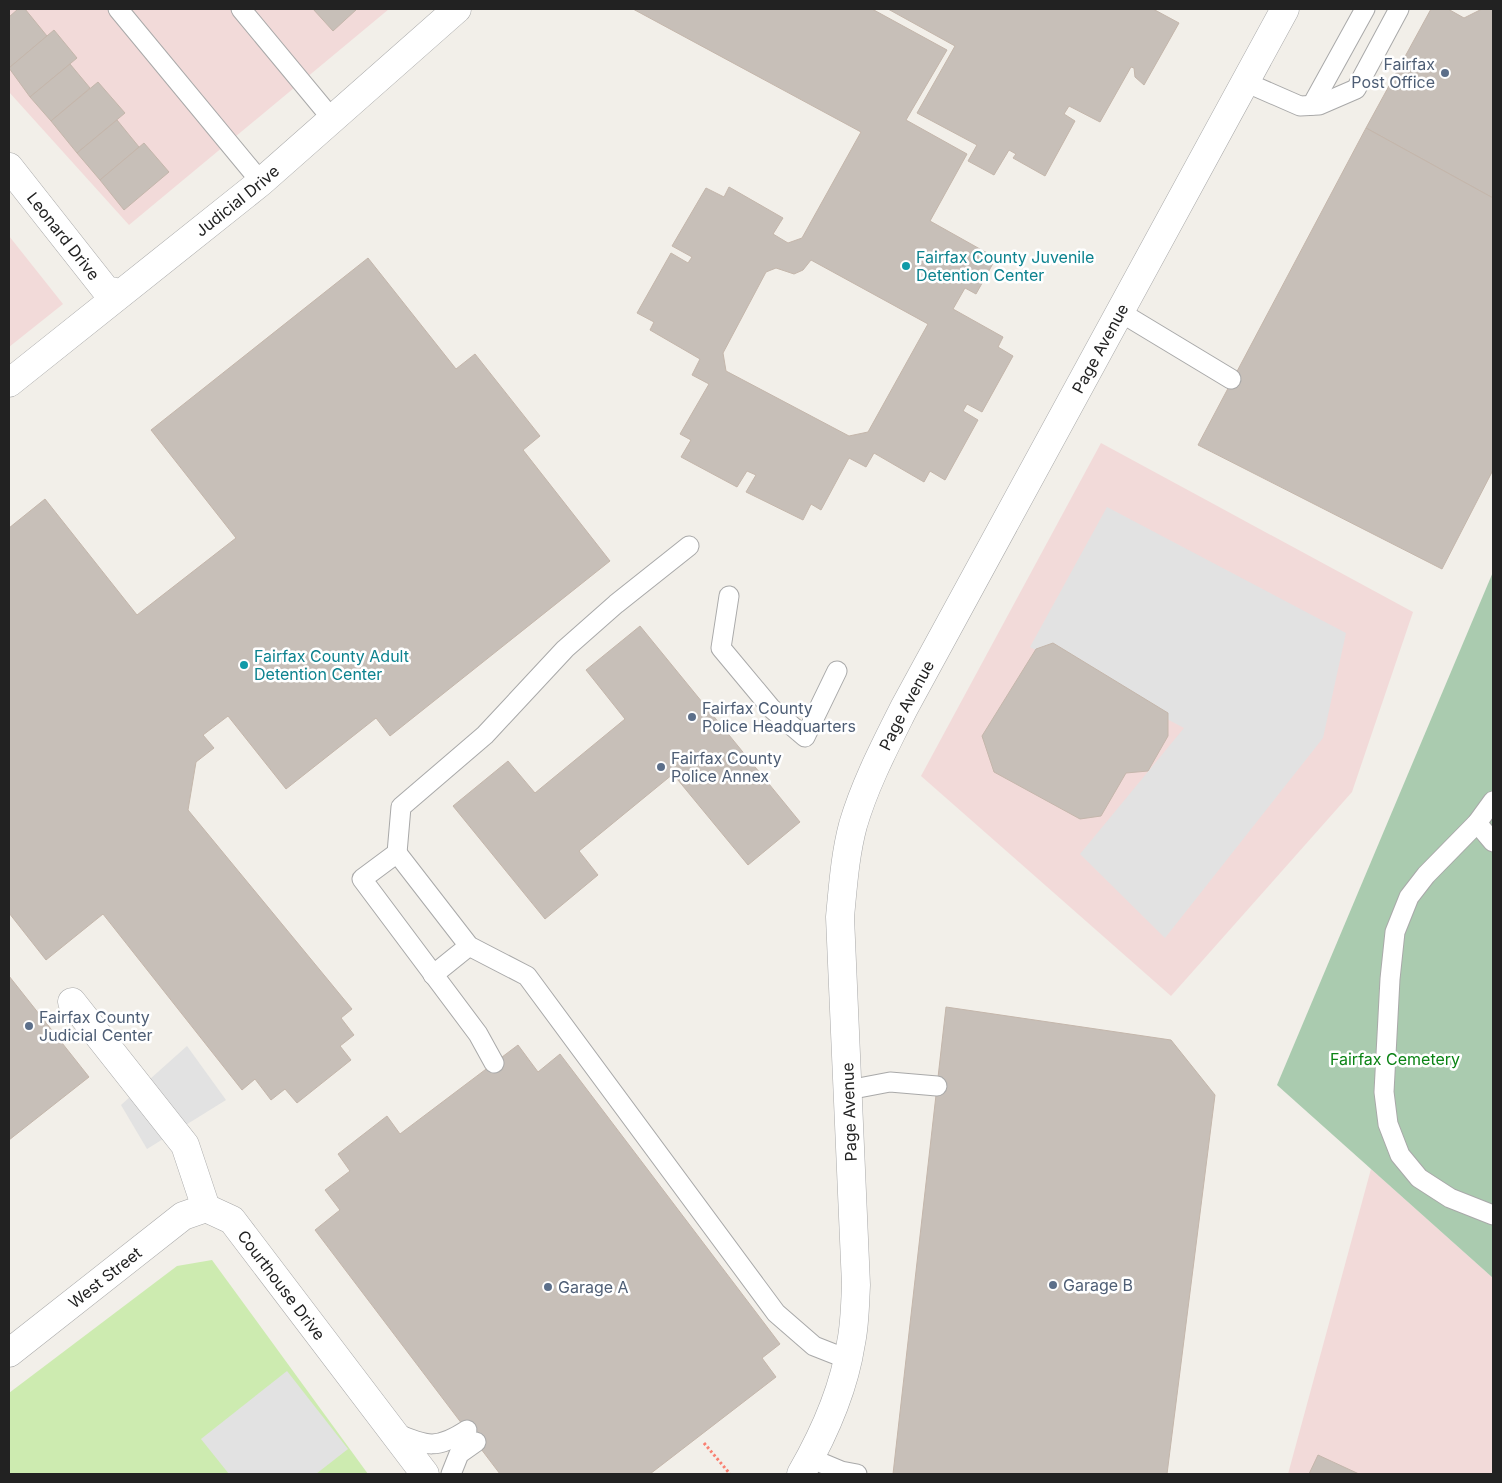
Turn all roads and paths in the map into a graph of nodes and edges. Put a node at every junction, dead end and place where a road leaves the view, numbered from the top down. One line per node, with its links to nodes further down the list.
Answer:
1 (118, 9): 11 (lane)
2 (241, 9): 9 (lane)
3 (458, 9): 9 (street, Judicial Drive)
4 (1285, 9): 7 (street, Page Avenue)
5 (1365, 9): 8 (lane)
6 (1399, 9): 8 (lane)
7 (1245, 82): 8 (lane); 13 (street, Page Avenue)
8 (1312, 105)
9 (333, 120): 11 (street, Judicial Drive)
10 (9, 168): 12 (street, Leonard Drive)
11 (261, 182): 12 (street, Judicial Drive)
12 (113, 295): 15 (street, Judicial Drive)
13 (1120, 312): 14 (lane); 28 (street, Page Avenue)
14 (1231, 379)
15 (9, 383)
16 (689, 546): 22 (lane)
17 (729, 596): 18 (lane)
18 (837, 671)
19 (1493, 801): 20 (lane)
20 (1477, 823): 21 (lane); 30 (lane)
21 (1493, 842)
22 (396, 853): 23 (lane); 24 (lane)
23 (469, 946): 24 (lane); 32 (lane)
24 (433, 975): 26 (lane)
25 (72, 1002): 29 (street)
26 (494, 1063)
27 (937, 1086): 28 (lane)
28 (848, 1090): 32 (street, Page Avenue)
29 (206, 1208): 31 (street, West Street); 33 (street, Courthouse Drive)
30 (1493, 1214)
31 (9, 1353)
32 (847, 1359): 35 (street, Page Avenue)
33 (394, 1432): 36 (street, Courthouse Drive); 37 (lane)
34 (704, 1443): 38 (path)
35 (806, 1466): 39 (lane)
36 (425, 1474)
37 (451, 1474)
38 (730, 1474)
39 (857, 1474)

